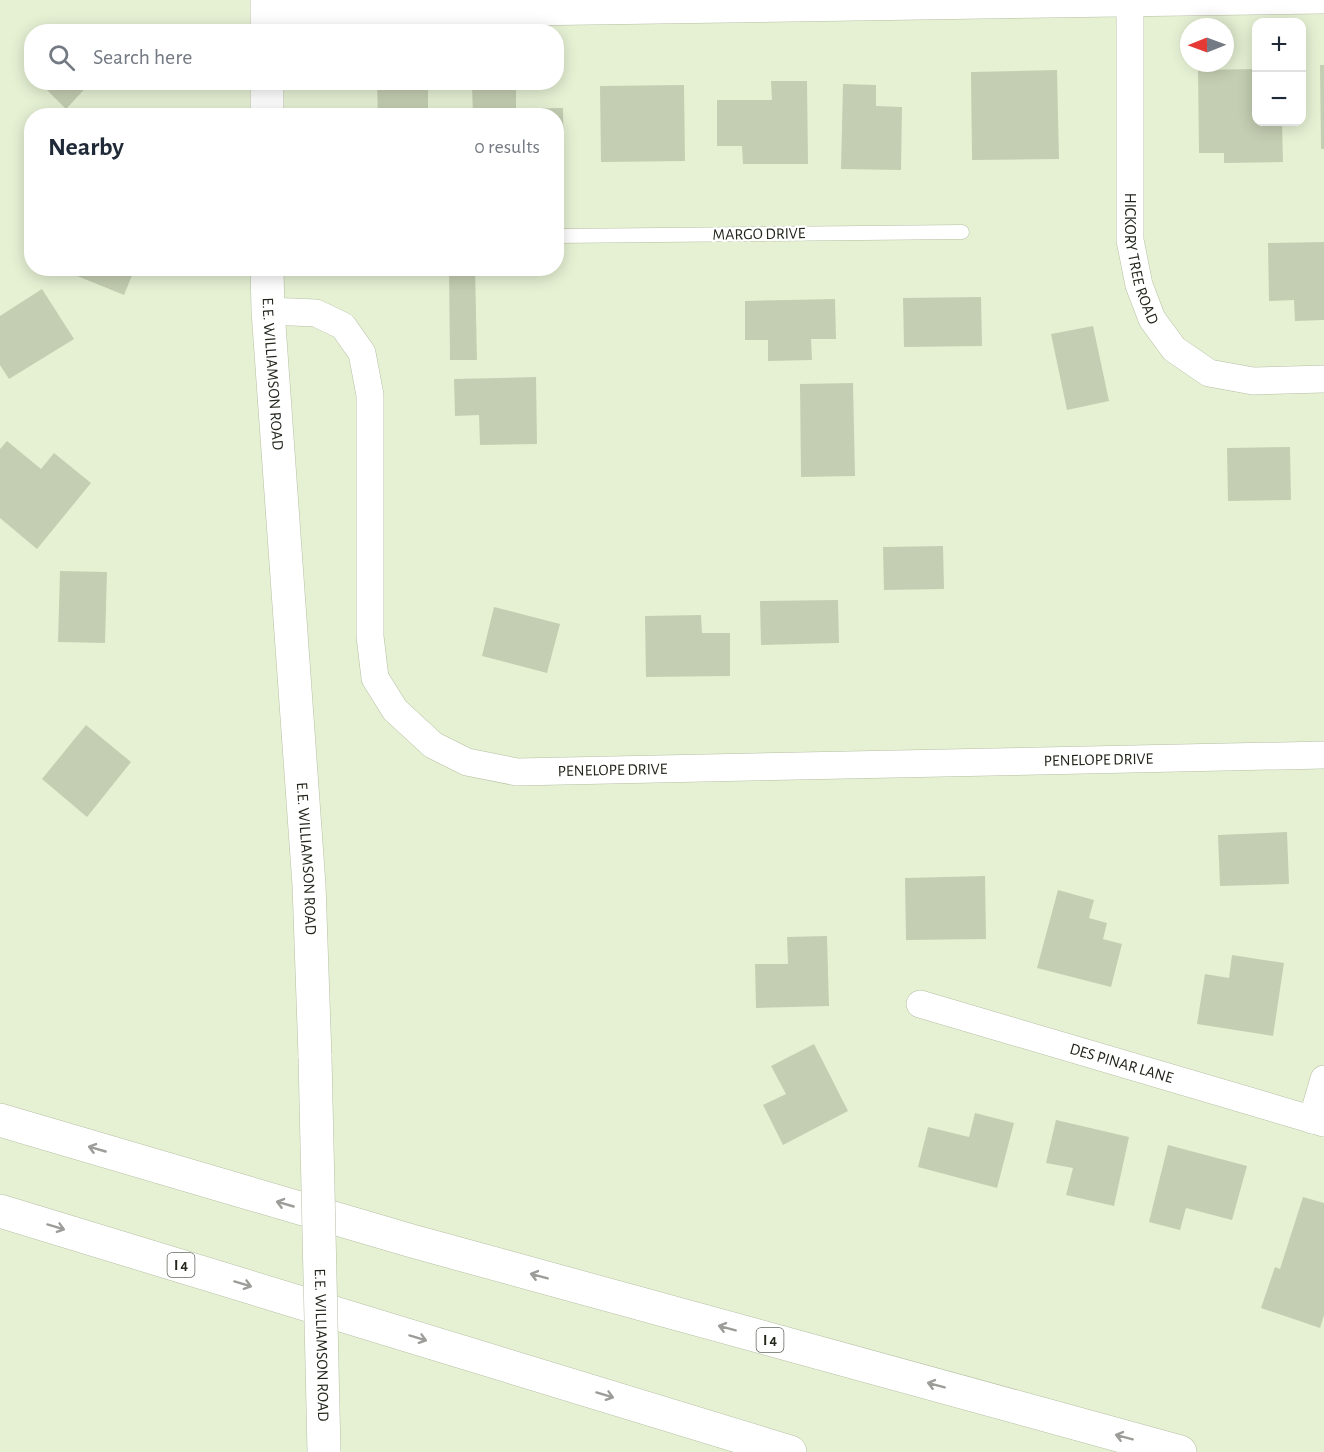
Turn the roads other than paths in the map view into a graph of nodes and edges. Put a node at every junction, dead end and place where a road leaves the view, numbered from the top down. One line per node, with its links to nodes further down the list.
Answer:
1 (1324, 0): 2 (street)
2 (1130, 2): 3 (street); 11 (street, HICKORY TREE ROAD)
3 (524, 6): 4 (street)
4 (267, 15)
5 (267, 90): 6 (main road)
6 (267, 108)
7 (962, 232): 8 (lane, MARGO DRIVE)
8 (564, 236)
9 (267, 276): 10 (main road, E.E. WILLIAMSON ROAD)
10 (268, 311): 12 (street, PENELOPE DRIVE); 18 (main road, E.E. WILLIAMSON ROAD, bridge)
11 (1324, 379)
12 (1324, 755)
13 (920, 1004): 16 (street, DES PINAR LANE)
14 (1324, 1079): 16 (street)
15 (0, 1120): 20 (main road, I 4, one-way to 15)
16 (1318, 1121)
17 (0, 1211): 19 (main road, I 4, one-way to 19)
18 (324, 1452)
19 (790, 1452)
20 (1180, 1452)

